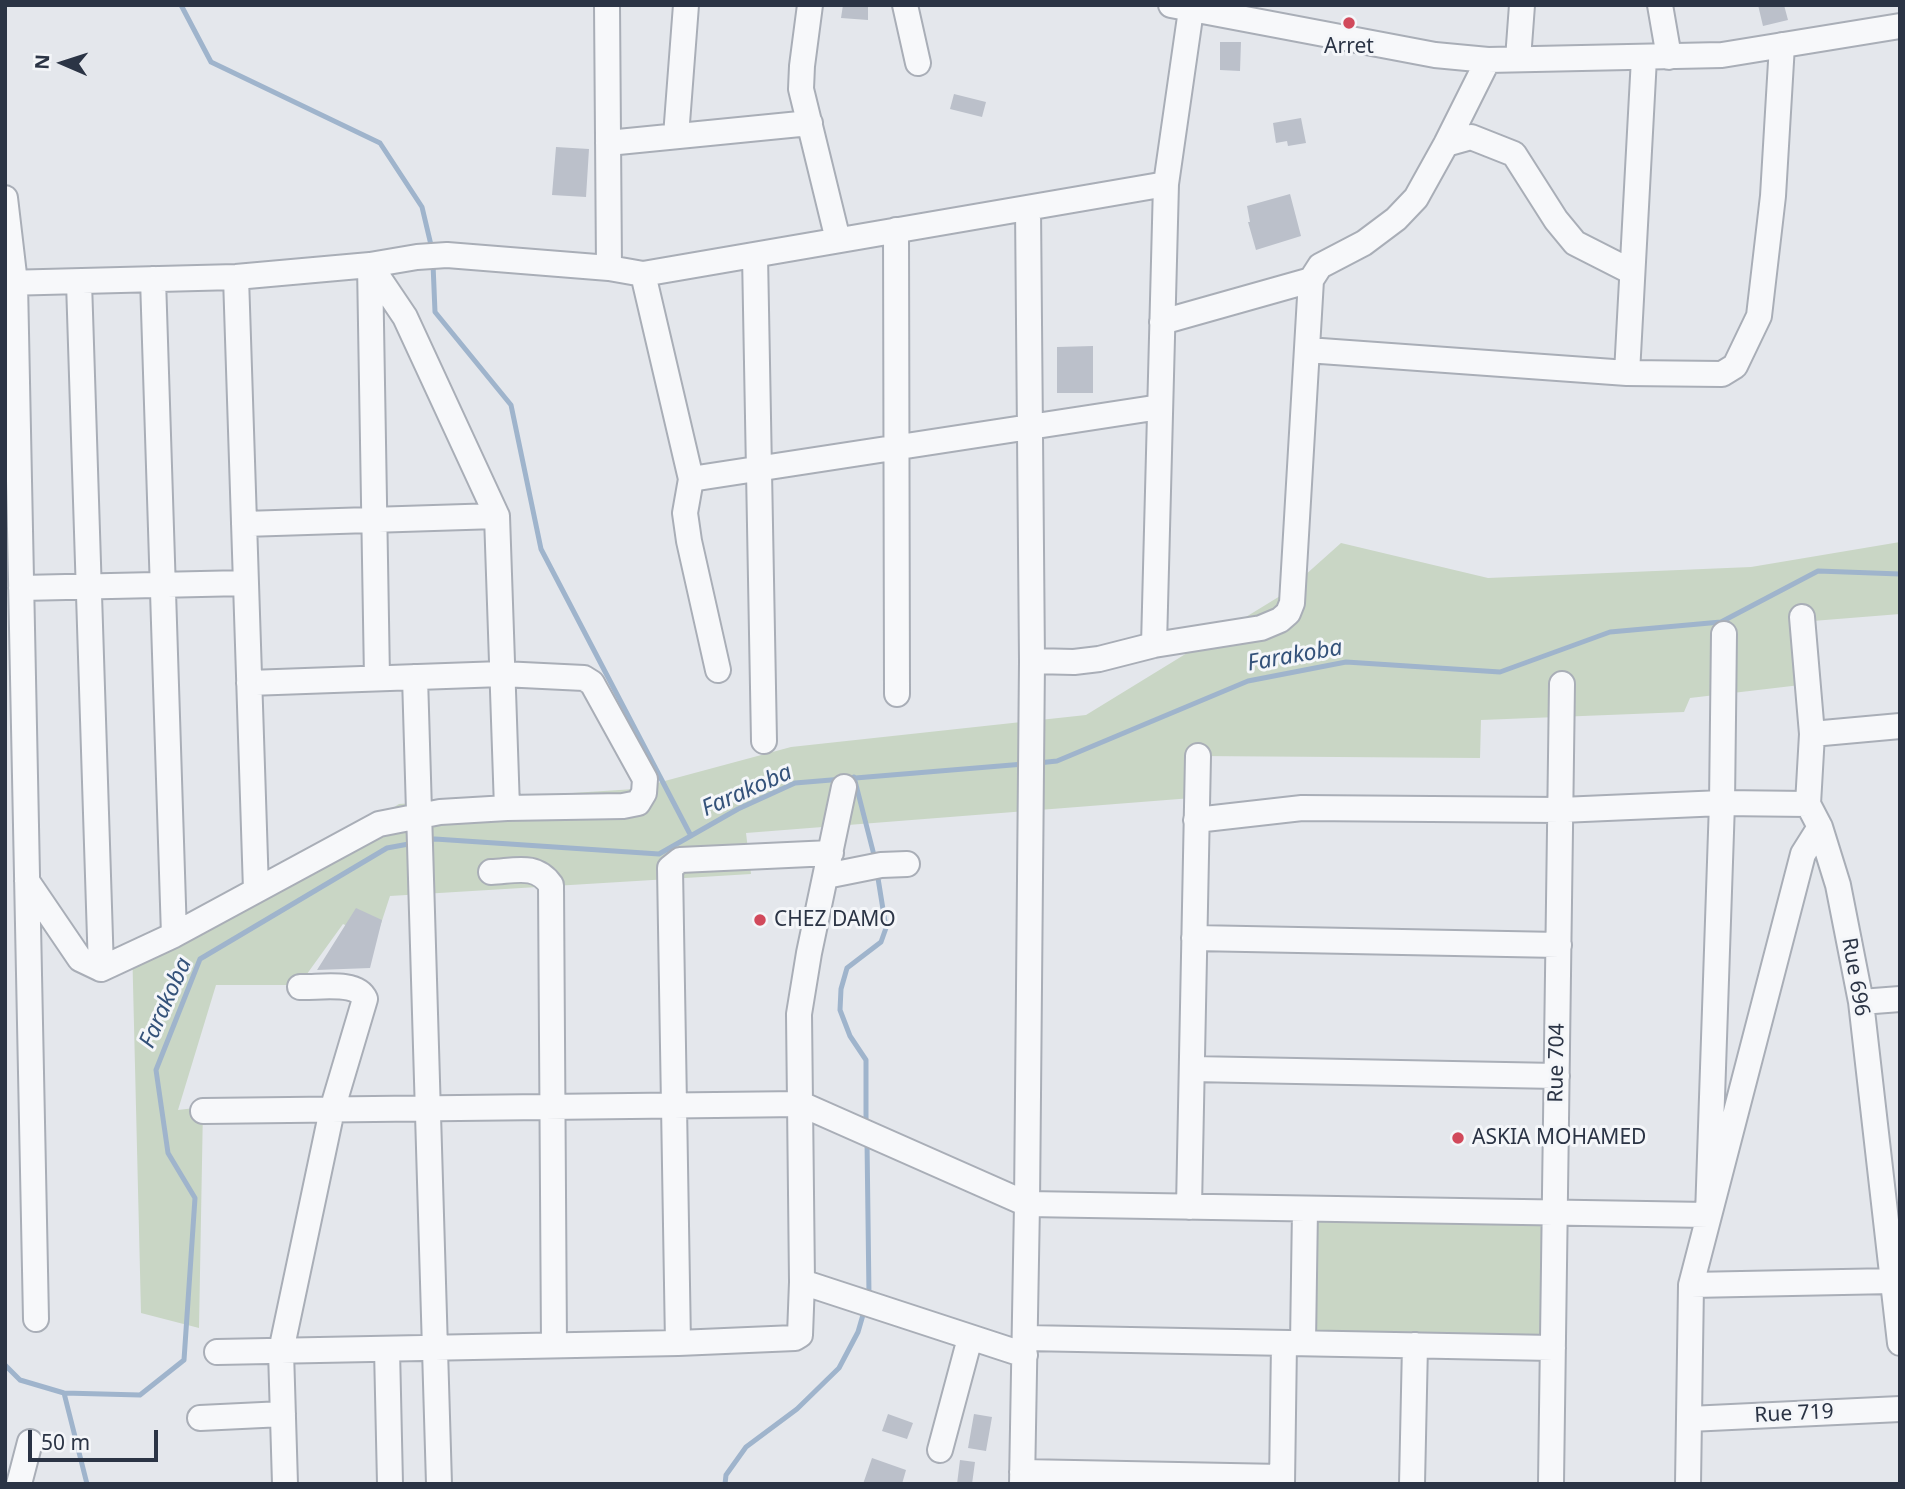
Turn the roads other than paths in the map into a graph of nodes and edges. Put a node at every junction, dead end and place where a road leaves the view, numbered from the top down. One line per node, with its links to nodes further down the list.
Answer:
1 (607, 5): 17 (street)
2 (687, 5): 16 (street)
3 (810, 5): 15 (street)
4 (905, 5): 14 (street)
5 (1522, 5): 12 (street)
6 (1660, 5): 10 (street)
7 (1181, 8): 13 (street); 19 (street)
8 (1900, 26): 9 (street)
9 (1782, 45): 10 (street); 36 (street)
10 (1669, 57): 11 (street)
11 (1644, 58): 12 (street); 27 (street)
12 (1518, 59): 13 (street)
13 (1488, 60): 18 (street)
14 (918, 63)
15 (810, 123): 16 (street); 23 (street)
16 (676, 136): 17 (street)
17 (608, 143): 26 (street)
18 (1446, 144): 27 (street); 31 (street)
19 (1166, 184): 21 (street); 34 (street)
20 (5, 198): 33 (street)
21 (1028, 208): 22 (street); 38 (street)
22 (896, 230): 23 (street); 39 (street)
23 (838, 240): 24 (street)
24 (755, 254): 28 (street); 40 (street)
25 (370, 265): 26 (street); 29 (street); 42 (street); 43 (street)
26 (609, 268): 28 (street)
27 (1632, 272): 36 (street)
28 (643, 274): 41 (street)
29 (236, 277): 30 (street); 44 (street)
30 (153, 279): 32 (street); 46 (street)
31 (1311, 280): 34 (street); 35 (street)
32 (79, 282): 33 (street); 47 (street)
33 (10, 283): 48 (street)
34 (1162, 322): 37 (street)
35 (1307, 350): 36 (street); 51 (street)
36 (1627, 373)
37 (1160, 407): 38 (street); 51 (street)
38 (1030, 426): 39 (street); 52 (street)
39 (896, 446): 40 (street); 59 (street)
40 (759, 468): 41 (street); 62 (street)
41 (691, 479): 53 (street)
42 (497, 516): 43 (street); 54 (street)
43 (375, 520): 44 (street); 56 (street)
44 (244, 524): 45 (street)
45 (246, 583): 46 (street); 57 (street)
46 (163, 585): 47 (street); 78 (street)
47 (89, 586): 48 (street); 81 (street)
48 (21, 588): 72 (street)
49 (1802, 617): 61 (street)
50 (1724, 634): 65 (street)
51 (1154, 645): 52 (street)
52 (1032, 661): 93 (street)
53 (718, 670)
54 (502, 674): 55 (street); 67 (street); 67 (street)
55 (415, 677): 56 (street); 70 (street)
56 (377, 678): 57 (street)
57 (249, 682): 77 (street)
58 (1562, 684): 68 (street, Rue 704)
59 (897, 694)
60 (1900, 726): 61 (street)
61 (1812, 734): 66 (street)
62 (764, 741)
63 (1198, 756): 69 (street)
64 (844, 787): 73 (street)
65 (1721, 803): 66 (street); 68 (street); 97 (street)
66 (1808, 804): 71 (street, Rue 696)
67 (507, 808): 70 (street)
68 (1560, 810): 69 (street); 80 (street, Rue 704)
69 (1196, 820): 79 (street)
70 (419, 821): 77 (street); 91 (street)
71 (1820, 827): 84 (street, Rue 696); 97 (street)
72 (16, 846): 76 (street)
73 (828, 864): 74 (street); 87 (street); 88 (street)
74 (907, 864)
75 (491, 872): 89 (street)
76 (27, 881): 81 (street); 101 (street)
77 (256, 890): 78 (street)
78 (174, 935): 81 (street)
79 (1194, 938): 80 (street); 85 (street)
80 (1559, 945): 86 (street, Rue 704)
81 (101, 969)
82 (300, 987): 90 (street)
83 (1900, 999): 84 (street)
84 (1861, 1002): 98 (street, Rue 696)
85 (1192, 1069): 86 (street); 94 (street)
86 (1557, 1076): 96 (street, Rue 704)
87 (801, 1104): 88 (street); 93 (street); 99 (street)
88 (673, 1107): 89 (street); 103 (street)
89 (552, 1109): 91 (street); 106 (street)
90 (332, 1110): 91 (street); 92 (street); 112 (street)
91 (429, 1110): 109 (street)
92 (203, 1111)
93 (1027, 1205): 94 (street); 108 (street)
94 (1189, 1207): 95 (street)
95 (1305, 1209): 96 (street); 104 (street)
96 (1555, 1214): 97 (street); 110 (street, Rue 704)
97 (1708, 1215): 100 (street)
98 (1893, 1281): 100 (street); 105 (street, Rue 696)
99 (802, 1282): 102 (street); 103 (street)
100 (1691, 1285): 117 (street)
101 (36, 1319)
102 (970, 1338): 108 (street); 119 (street)
103 (678, 1343): 106 (street)
104 (1294, 1343): 107 (street); 108 (street); 121 (street)
105 (1900, 1343)
106 (554, 1345): 109 (street)
107 (1415, 1345): 110 (street); 126 (street)
108 (1025, 1347): 120 (street)
109 (435, 1348): 111 (street); 125 (street)
110 (1553, 1348): 127 (street, Rue 704)
111 (387, 1349): 112 (street); 124 (street)
112 (281, 1351): 113 (street); 115 (street)
113 (217, 1352)
114 (1900, 1409): 117 (street, Rue 719)
115 (283, 1414): 116 (street); 123 (street)
116 (200, 1419)
117 (1689, 1419): 128 (street)
118 (30, 1442): 122 (street)
119 (940, 1450)
120 (1022, 1478): 121 (street)
121 (1282, 1480)
122 (19, 1484)
123 (285, 1484)
124 (390, 1484)
125 (439, 1484)
126 (1412, 1484)
127 (1551, 1484)
128 (1688, 1484)

